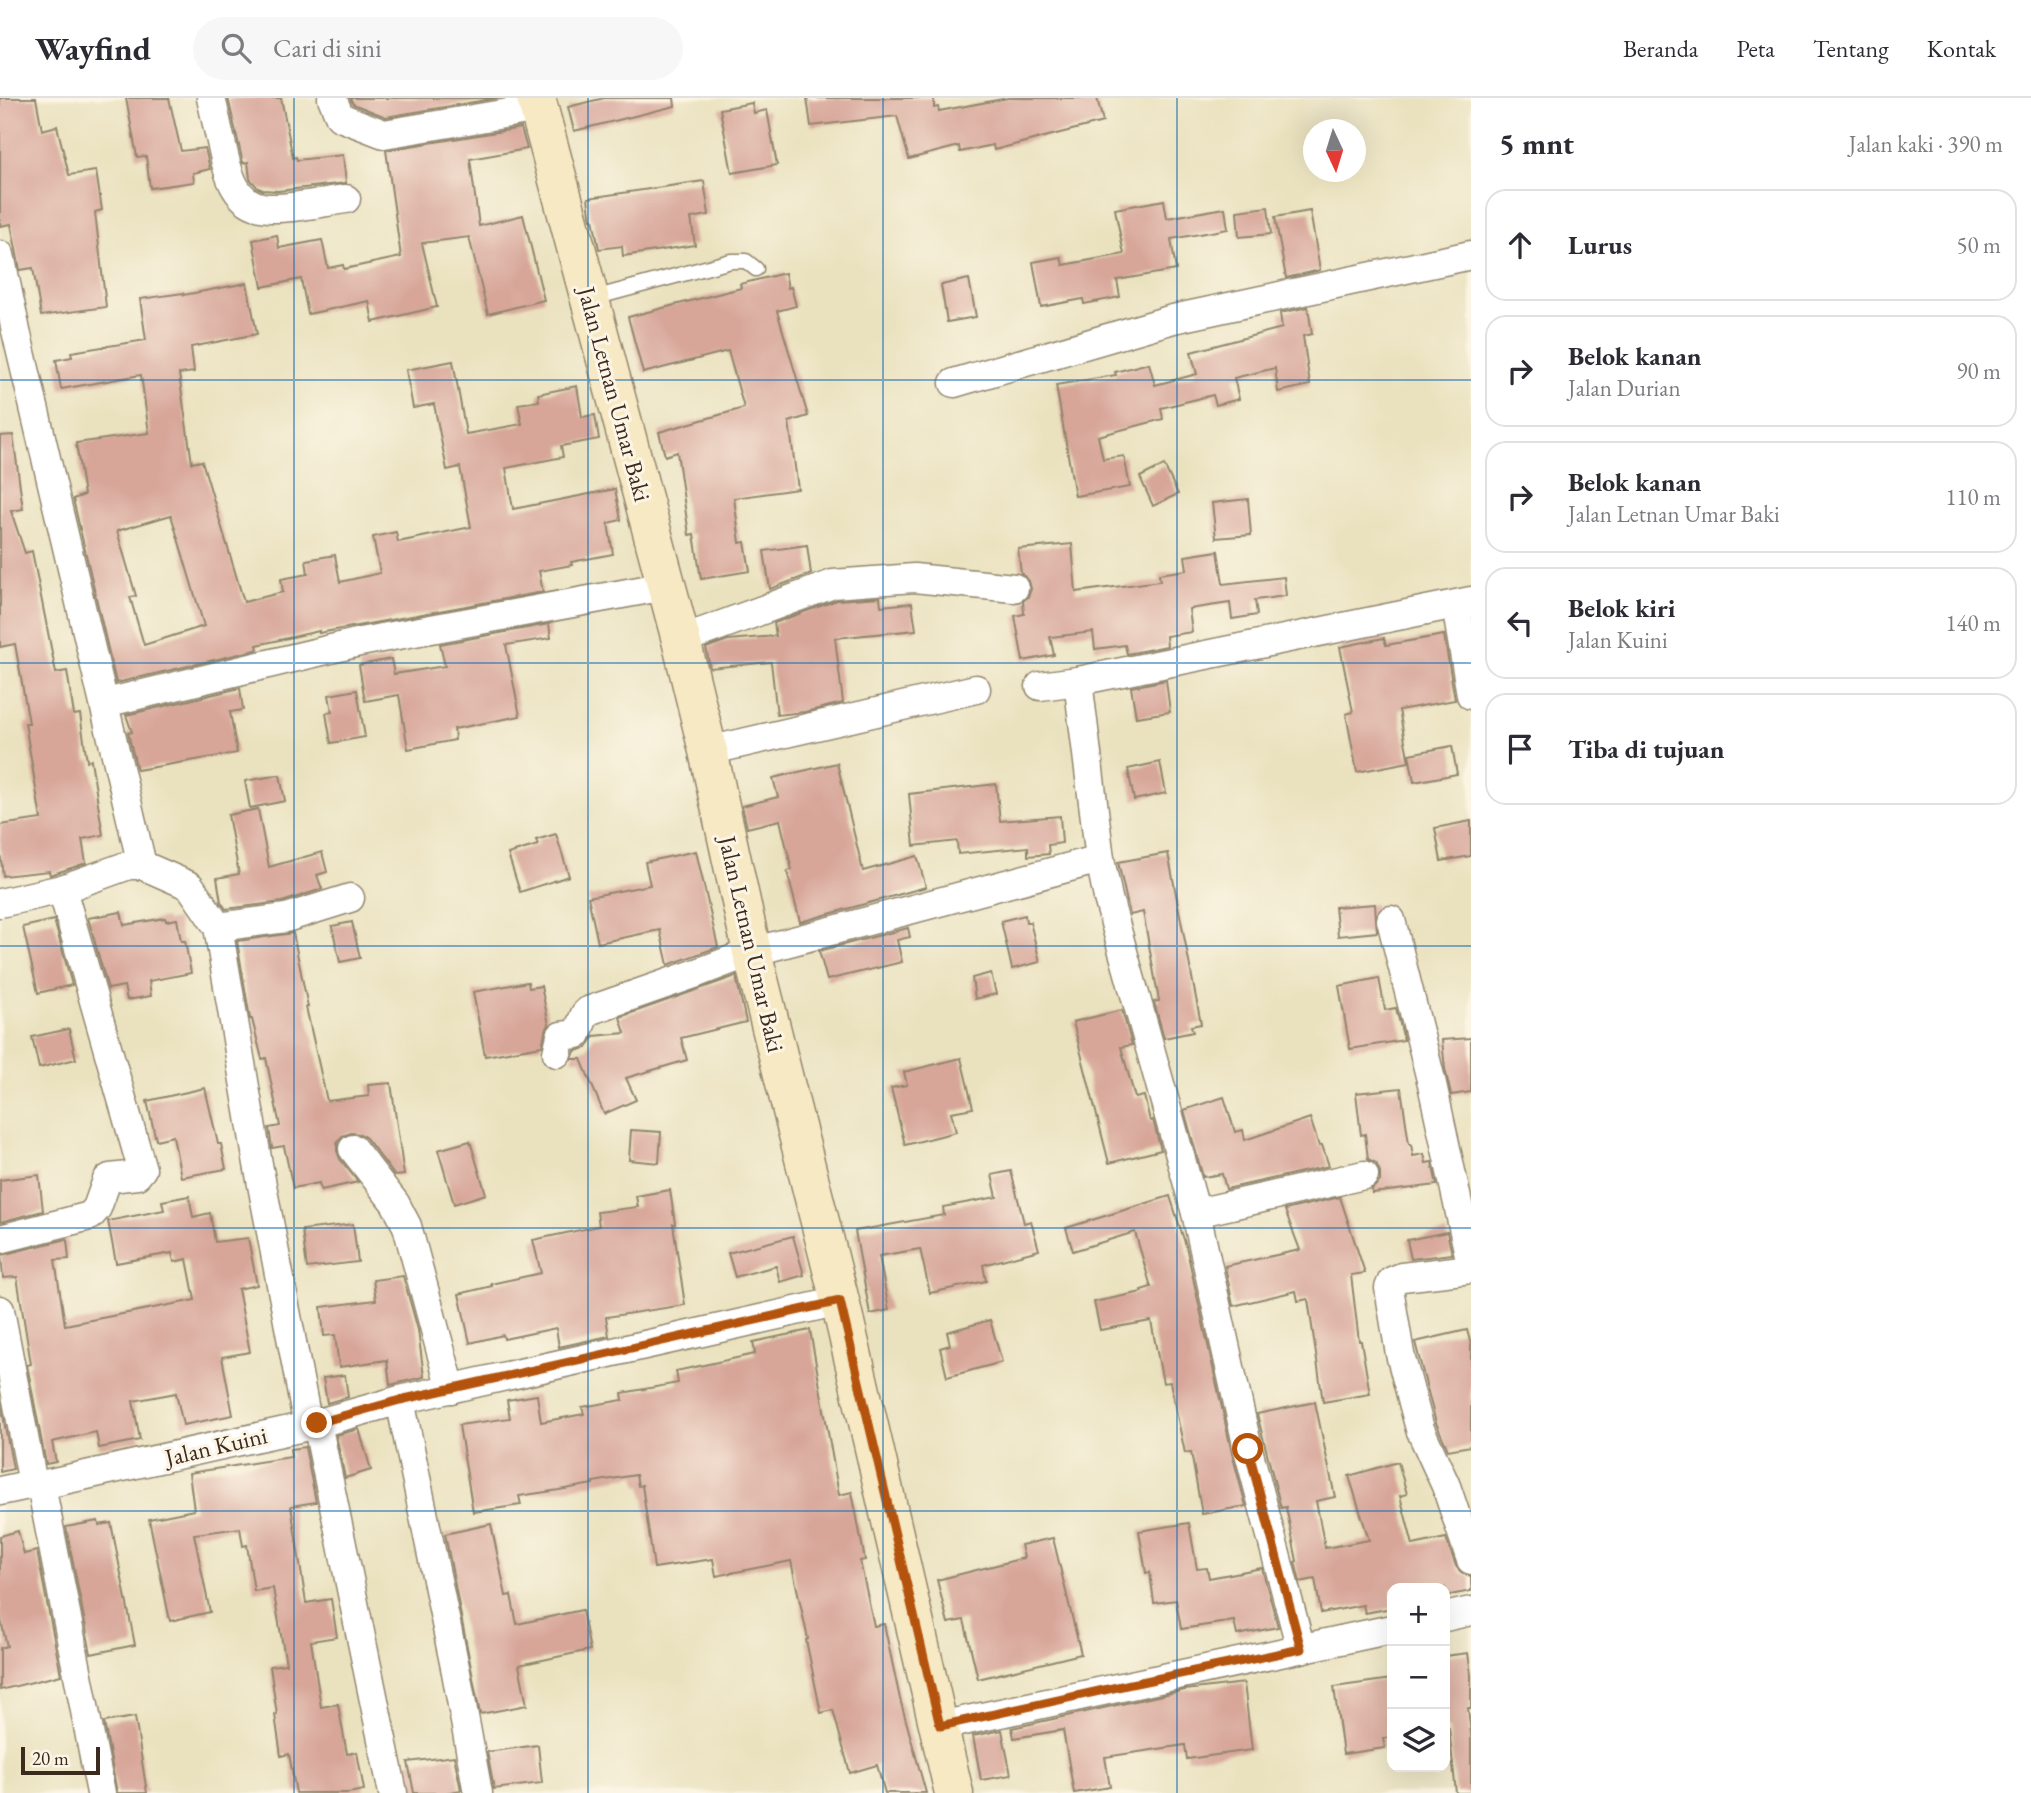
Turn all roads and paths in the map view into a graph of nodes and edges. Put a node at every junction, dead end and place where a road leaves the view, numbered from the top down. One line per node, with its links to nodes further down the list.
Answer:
1 (211, 98): 4 (street)
2 (332, 98): 3 (street)
3 (538, 103): 8 (street, Jalan Letnan Umar Baki)
4 (346, 199)
5 (0, 255): 18 (street)
6 (1471, 256): 9 (street)
7 (756, 269): 8 (lane)
8 (589, 299): 10 (street, Jalan Letnan Umar Baki)
9 (954, 383)
10 (666, 586): 13 (street, Jalan Letnan Umar Baki); 18 (street)
11 (1014, 588): 13 (street)
12 (1463, 603): 14 (street); 17 (street)
13 (681, 640): 19 (street, Jalan Letnan Umar Baki)
14 (1078, 681): 15 (street); 20 (street)
15 (1040, 686)
16 (976, 689): 19 (street)
17 (1471, 695)
18 (105, 704): 21 (street)
19 (708, 751): 27 (street, Jalan Letnan Umar Baki)
20 (1100, 859): 27 (street); 31 (street)
21 (142, 864): 22 (street); 26 (street)
22 (62, 889): 24 (street); 32 (street)
23 (350, 898): 26 (street)
24 (0, 902)
25 (1391, 920): 33 (street)
26 (218, 927): 38 (street)
27 (752, 951): 28 (street); 34 (street, Jalan Letnan Umar Baki)
28 (557, 1053)
29 (353, 1149): 36 (street)
30 (1364, 1175): 31 (street)
31 (1196, 1213): 45 (street)
32 (0, 1239)
33 (1471, 1266): 41 (street)
34 (840, 1301): 36 (street, Jalan Kuini); 46 (street, Jalan Letnan Umar Baki)
35 (0, 1310): 39 (street)
36 (451, 1389): 37 (street, Jalan Kuini)
37 (400, 1400): 38 (street, Jalan Kuini); 49 (street)
38 (312, 1424): 39 (street, Jalan Kuini); 48 (street)
39 (37, 1485): 40 (street, Jalan Kuini); 47 (street)
40 (0, 1491)
41 (1471, 1560)
42 (1471, 1611): 43 (street)
43 (1450, 1616)
44 (1387, 1630): 45 (street)
45 (1301, 1649): 46 (street)
46 (940, 1726): 50 (street, Jalan Letnan Umar Baki)
47 (101, 1793)
48 (393, 1793)
49 (478, 1793)
50 (954, 1793)

